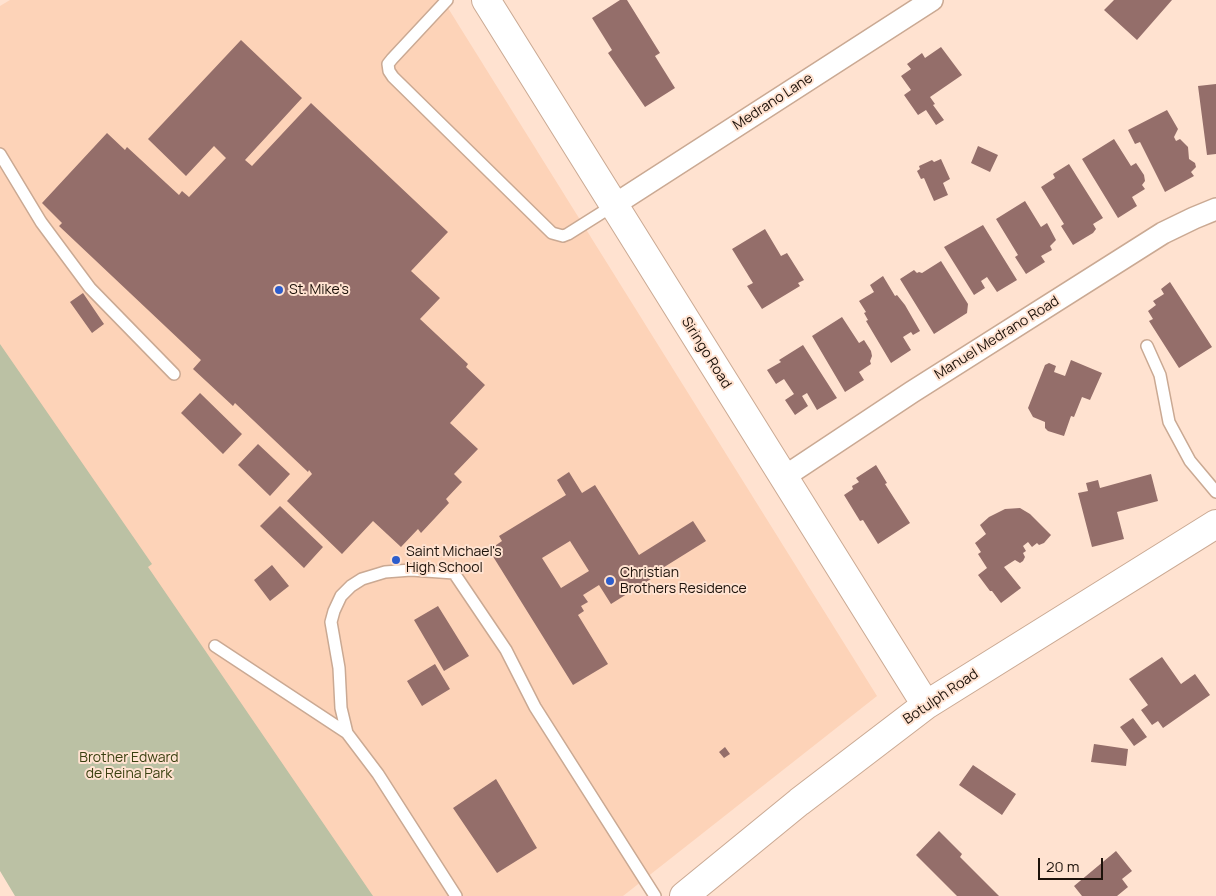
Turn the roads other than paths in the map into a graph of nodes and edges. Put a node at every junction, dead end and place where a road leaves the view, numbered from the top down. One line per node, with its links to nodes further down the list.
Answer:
1 (447, 0): 5 (lane)
2 (486, 0): 5 (street, Siringo Road)
3 (932, 0): 5 (street, Medrano Lane)
4 (0, 154): 8 (lane)
5 (614, 204): 9 (street, Siringo Road)
6 (1216, 209): 9 (street, Manuel Medrano Road)
7 (1147, 346): 10 (lane)
8 (174, 374)
9 (784, 477): 13 (street, Siringo Road)
10 (1216, 492)
11 (1215, 526): 13 (street, Botulph Road)
12 (215, 646): 14 (lane)
13 (926, 705): 17 (street, Botulph Road)
14 (348, 733): 15 (lane); 16 (lane)
15 (456, 896)
16 (655, 896)
17 (684, 896)

